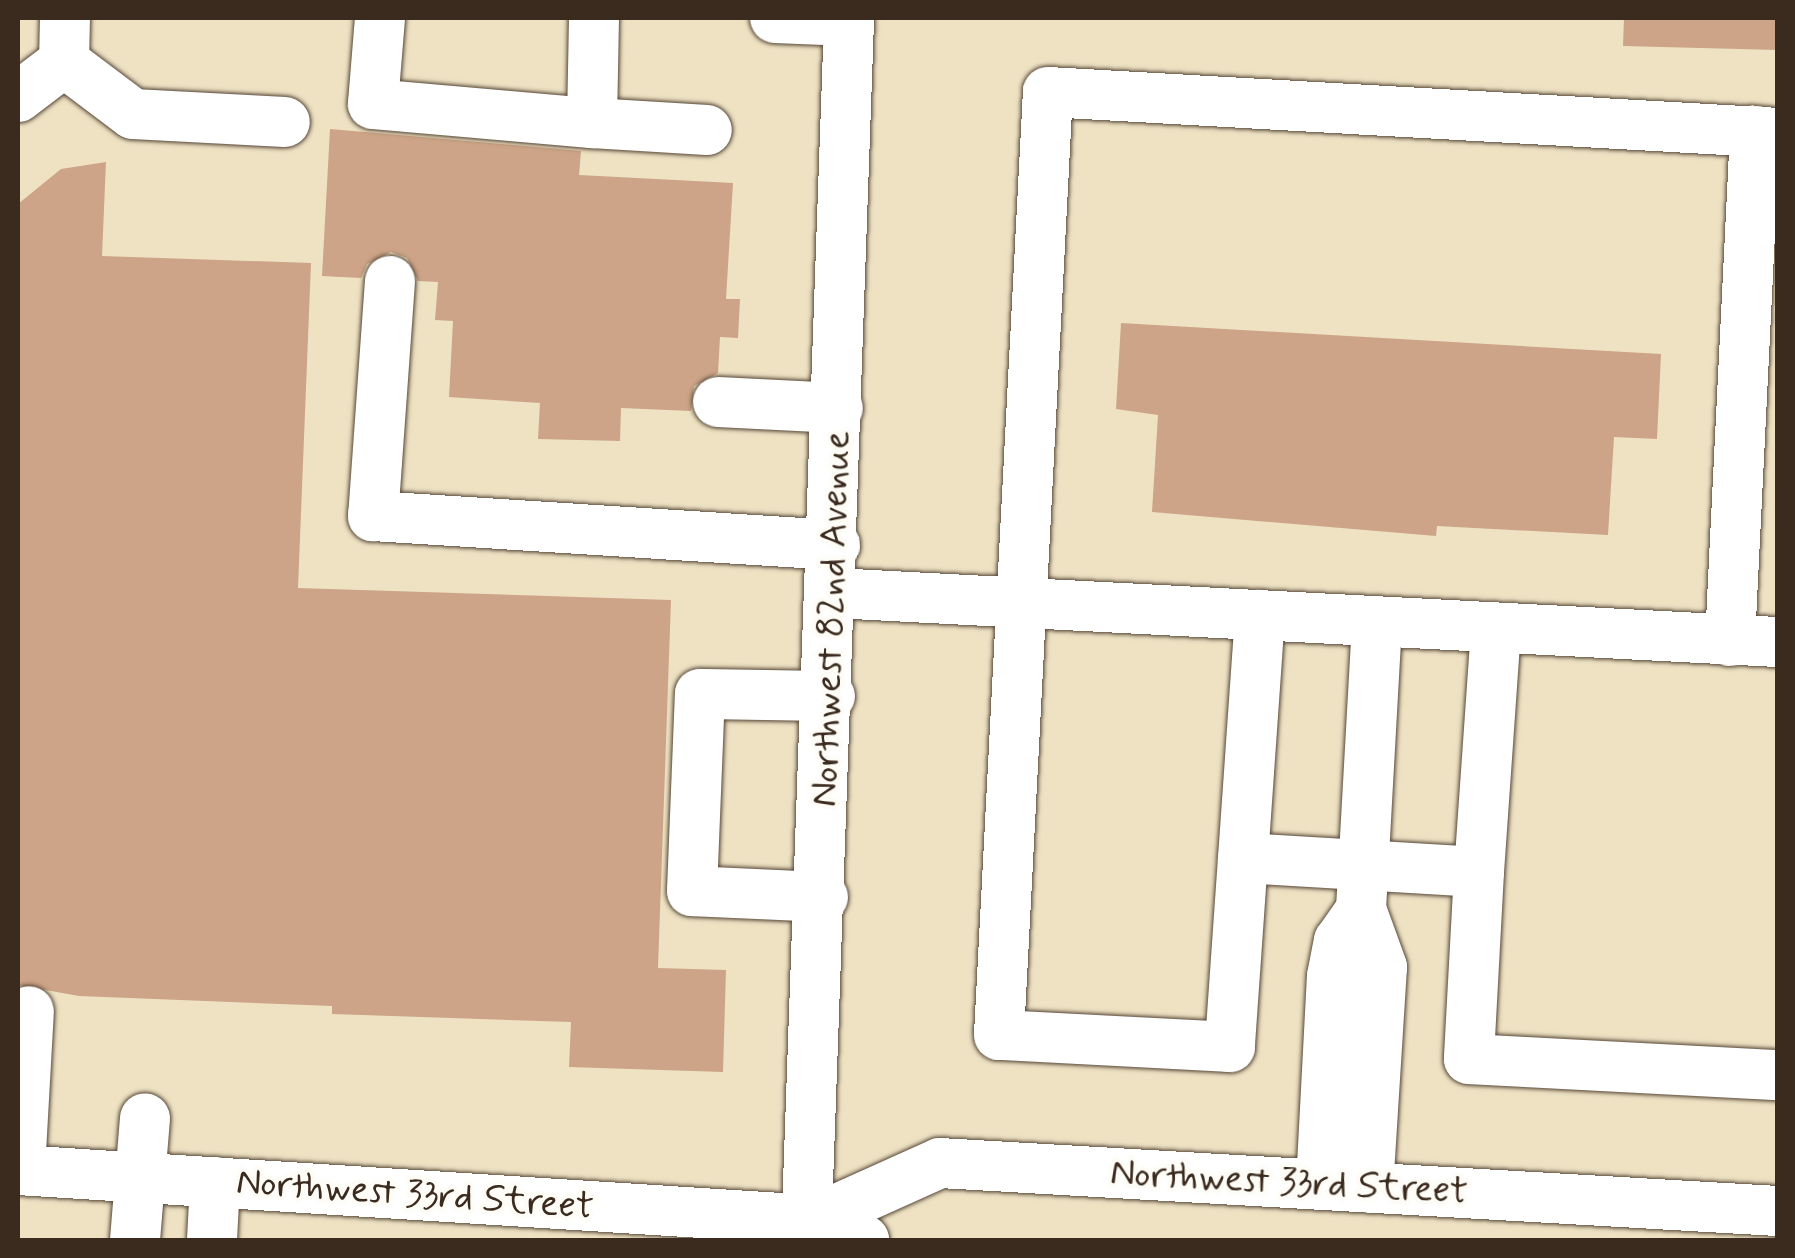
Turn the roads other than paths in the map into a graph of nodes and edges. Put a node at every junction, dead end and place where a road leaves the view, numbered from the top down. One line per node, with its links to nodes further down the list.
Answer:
1 (380, 18): 8 (street)
2 (594, 18): 8 (street)
3 (775, 18): 4 (street)
4 (849, 20): 13 (street, Northwest 82nd Avenue)
5 (64, 40): 6 (street); 7 (street)
6 (18, 97)
7 (285, 122)
8 (592, 123): 9 (street)
9 (707, 130)
10 (1766, 132): 15 (street); 19 (street)
11 (390, 281): 14 (street)
12 (718, 402): 13 (street)
13 (838, 408): 14 (street, Northwest 82nd Avenue)
14 (834, 569): 15 (street); 20 (street, Northwest 82nd Avenue)
15 (1023, 603): 16 (street); 21 (street)
16 (1260, 615): 17 (street); 21 (street)
17 (1376, 622): 18 (street); 23 (street)
18 (1496, 629): 19 (street); 22 (street)
19 (1754, 641)
20 (830, 696): 24 (street, Northwest 82nd Avenue); 24 (street)
21 (1243, 858): 23 (street)
22 (1479, 872): 23 (street); 26 (street)
23 (1362, 887): 31 (street)
24 (823, 897): 34 (street, Northwest 82nd Avenue)
25 (28, 1010): 28 (street)
26 (1778, 1075)
27 (145, 1118): 29 (street)
28 (19, 1170): 29 (street, Northwest 33rd Street)
29 (141, 1178): 30 (street, Northwest 33rd Street); 35 (street)
30 (215, 1182): 33 (street, Northwest 33rd Street); 36 (street)
31 (1345, 1186): 32 (street, Northwest 33rd Street); 34 (street, Northwest 33rd Street)
32 (1778, 1211)
33 (473, 1220): 34 (street, Northwest 33rd Street)
34 (813, 1234): 37 (street, Northwest 33rd Street)
35 (135, 1240)
36 (212, 1240)
37 (864, 1240)

